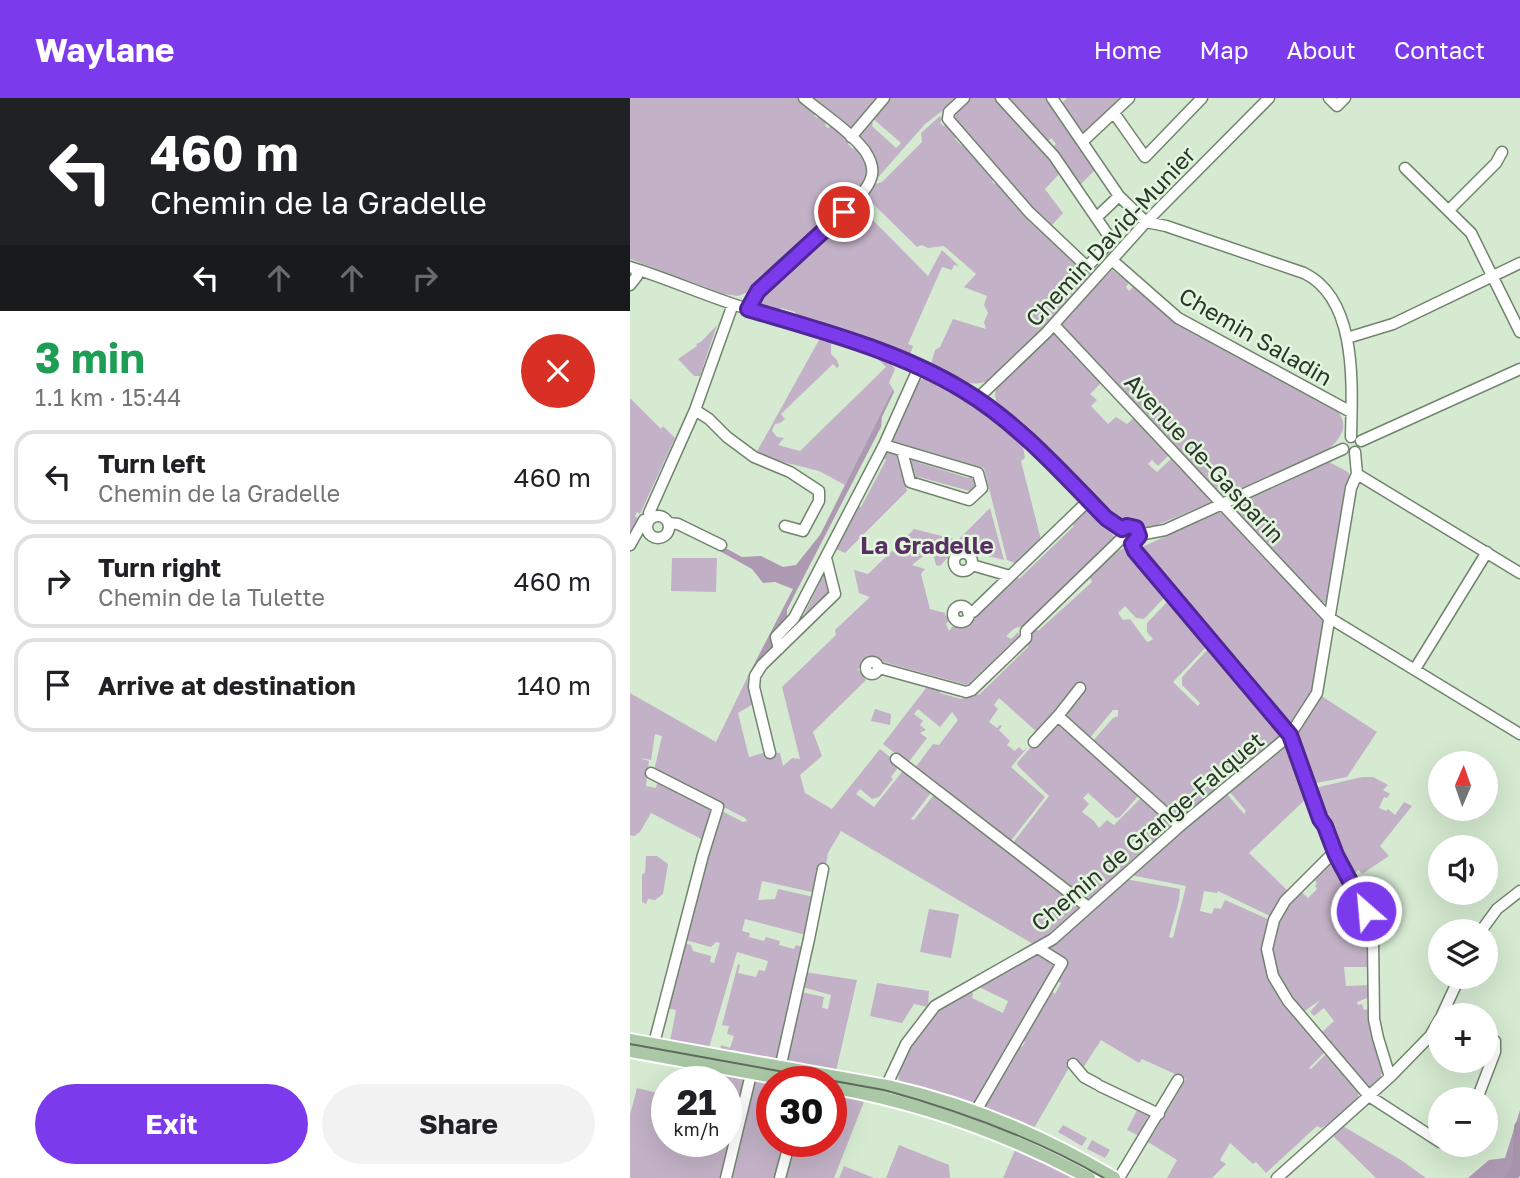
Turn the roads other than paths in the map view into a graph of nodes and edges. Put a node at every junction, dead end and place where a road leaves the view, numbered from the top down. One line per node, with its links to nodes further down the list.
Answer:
1 (804, 98): 12 (street)
2 (884, 98): 12 (street)
3 (964, 98): 18 (street)
4 (1001, 98): 18 (street)
5 (1052, 98): 13 (street)
6 (1129, 98): 11 (street)
7 (1202, 98): 11 (street)
8 (1269, 98): 19 (street, Chemin David-Munier)
9 (1329, 98): 10 (street)
10 (1345, 98)
11 (1114, 113): 13 (street)
12 (851, 137): 26 (street)
13 (1082, 142): 16 (street)
14 (1502, 152): 17 (street)
15 (1405, 168): 17 (street)
16 (1119, 196): 18 (street); 19 (street)
17 (1449, 210): 23 (street)
18 (1097, 217)
19 (1146, 222): 20 (street, Chemin David-Munier); 29 (street)
20 (1113, 261): 27 (street, Chemin David-Munier); 34 (street, Chemin Saladin)
21 (1520, 263): 23 (street)
22 (632, 271): 24 (street); 25 (street)
23 (1494, 276): 28 (street); 29 (street)
24 (630, 285)
25 (733, 304): 26 (street); 33 (street)
26 (748, 309): 30 (street)
27 (1054, 325): 32 (street, Chemin David-Munier); 42 (street, Avenue de-Gasparin)
28 (1520, 331)
29 (1347, 338): 34 (street)
30 (919, 367): 32 (street); 36 (street)
31 (1520, 369): 35 (street)
32 (977, 399): 41 (street)
33 (695, 410): 43 (street); 45 (street)
34 (1351, 412): 35 (street)
35 (1356, 439): 37 (street); 39 (street)
36 (884, 445): 38 (street); 51 (street)
37 (1343, 449): 39 (street); 42 (street)
38 (902, 451): 38 (street)
39 (1355, 452): 40 (street, Chemin de Grange-Falquet)
40 (1357, 474): 50 (street); 56 (street, Chemin de Grange-Falquet)
41 (1088, 500): 46 (street); 54 (street)
42 (1223, 504): 47 (street); 56 (street, Avenue de-Gasparin)
43 (650, 519): 44 (street); 44 (street); 48 (street)
44 (668, 523): 49 (street)
45 (785, 526)
46 (1122, 534): 47 (street); 47 (street); 58 (street)
47 (1136, 540): 63 (street)
48 (630, 545)
49 (721, 545)
50 (1488, 552): 53 (street); 59 (street)
51 (826, 558): 57 (street); 57 (street)
52 (972, 565): 54 (street)
53 (1520, 573)
54 (1010, 576): 55 (street)
55 (968, 612)
56 (1328, 617): 59 (street, Avenue de-Gasparin); 63 (street, Chemin de Grange-Falquet)
57 (779, 649): 65 (street)
58 (879, 668)
59 (1415, 669): 62 (street, Avenue de-Gasparin)
60 (1080, 688): 61 (street)
61 (1058, 716): 64 (street); 68 (street)
62 (1520, 734)
63 (1290, 735): 68 (street, Chemin de Grange-Falquet); 69 (street)
64 (1034, 742)
65 (770, 753)
66 (896, 759): 72 (street)
67 (651, 773): 77 (street)
68 (1180, 826): 72 (street, Chemin de Grange-Falquet)
69 (1336, 855): 83 (street); 88 (street)
70 (822, 869): 80 (street)
71 (1520, 891): 73 (street)
72 (1087, 908): 74 (street, Chemin de Grange-Falquet)
73 (1490, 919)
74 (1038, 948): 87 (street, Chemin de Grange-Falquet); 90 (street)
75 (1428, 1037): 83 (street)
76 (630, 1040): 77 (main road)
77 (652, 1049): 78 (main road); 81 (main road)
78 (630, 1051)
79 (1073, 1064): 89 (street)
80 (780, 1066)
81 (752, 1067): 82 (main road); 93 (street)
82 (756, 1068)
83 (1390, 1077): 88 (street)
84 (1178, 1080): 89 (street)
85 (847, 1085): 87 (main road)
86 (847, 1088): 87 (main road)
87 (884, 1091): 90 (main road)
88 (1369, 1096): 91 (street); 97 (street)
89 (1159, 1114): 96 (street)
90 (972, 1117): 95 (main road); 96 (main road)
91 (1428, 1134)
92 (786, 1157): 94 (street)
93 (726, 1178)
94 (780, 1178)
95 (1089, 1178)
96 (1116, 1178)
97 (1277, 1178)

